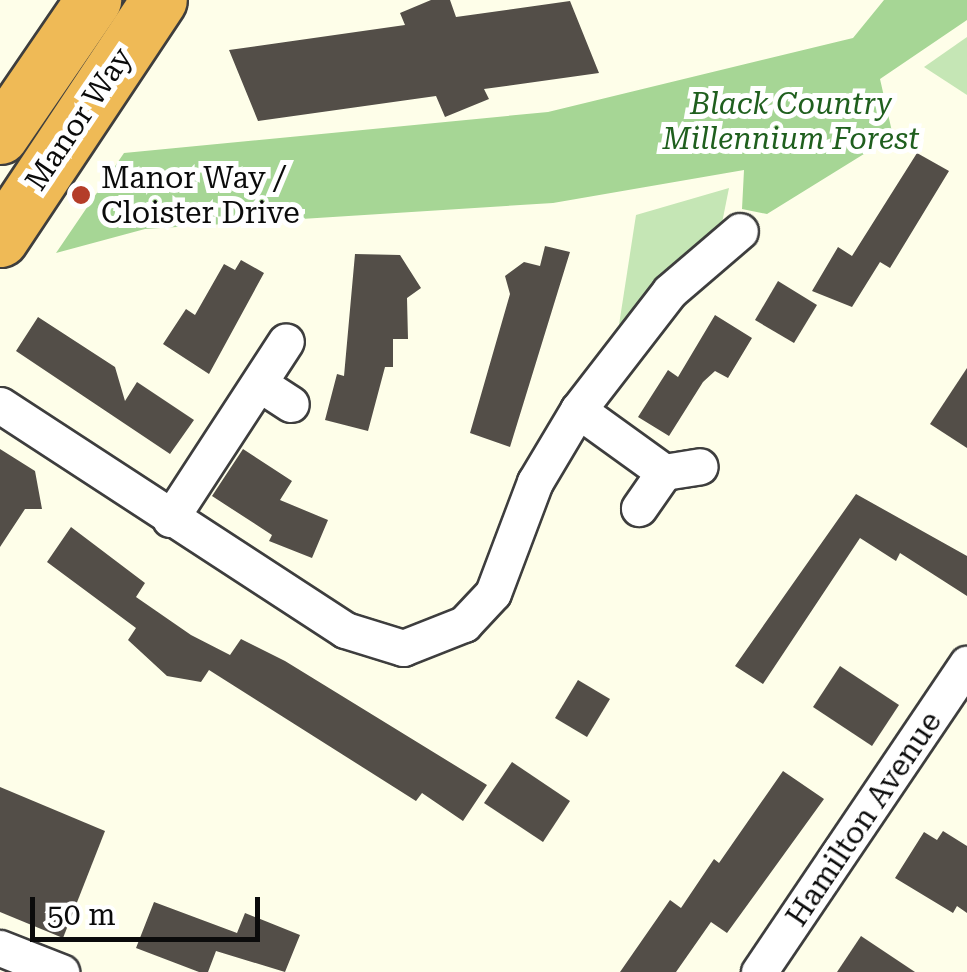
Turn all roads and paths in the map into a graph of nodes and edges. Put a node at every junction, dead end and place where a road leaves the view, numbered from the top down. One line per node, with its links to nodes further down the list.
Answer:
1 (93, 0): 3 (highway, Manor Way)
2 (160, 0): 5 (highway, Manor Way)
3 (0, 136)
4 (740, 230): 8 (street)
5 (0, 239)
6 (286, 342): 12 (street)
7 (0, 405): 12 (street)
8 (578, 410): 10 (street); 12 (street)
9 (700, 466): 10 (street)
10 (664, 472): 11 (street)
11 (640, 508)
12 (170, 519)
13 (967, 664): 16 (street, Hamilton Avenue)
14 (0, 948): 15 (street)
15 (61, 972)
16 (759, 972)

